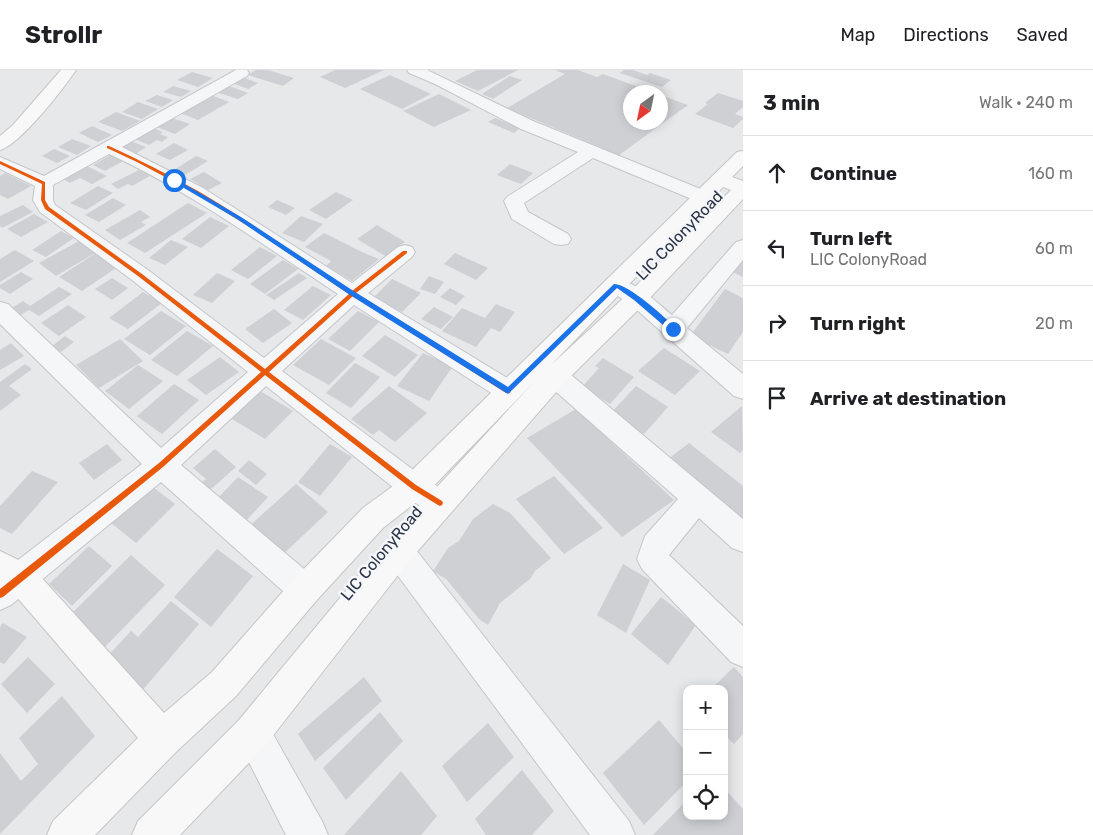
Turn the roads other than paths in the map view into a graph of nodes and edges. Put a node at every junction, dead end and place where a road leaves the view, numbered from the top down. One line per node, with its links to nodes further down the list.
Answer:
1 (69, 70): 4 (main road)
2 (414, 70): 6 (street)
3 (242, 73): 5 (street)
4 (0, 145)
5 (108, 147): 9 (street); 15 (street)
6 (592, 152): 10 (street); 11 (street)
7 (743, 156): 10 (main road, LIC ColonyRoad)
8 (0, 162): 9 (street)
9 (44, 183): 18 (street)
10 (721, 188): 14 (main road, LIC ColonyRoad); 14 (main road, LIC ColonyRoad)
11 (561, 239)
12 (743, 247): 17 (street)
13 (405, 252): 15 (street)
14 (626, 292): 17 (street); 19 (main road, LIC ColonyRoad); 21 (main road, LIC ColonyRoad)
15 (353, 293): 18 (street); 21 (street)
16 (0, 310): 22 (street)
17 (673, 329): 20 (street)
18 (264, 372): 22 (street); 23 (street)
19 (555, 376): 24 (street); 25 (main road, LIC ColonyRoad)
20 (743, 390)
21 (508, 391): 23 (main road, LIC ColonyRoad)
22 (161, 465): 28 (street); 29 (street)
23 (414, 487): 25 (street); 29 (main road, LIC ColonyRoad)
24 (697, 498): 26 (street); 30 (street)
25 (440, 504): 27 (main road, LIC ColonyRoad)
26 (743, 538)
27 (398, 551): 31 (main road, LIC ColonyRoad); 36 (street)
28 (7, 579): 32 (main road)
29 (305, 590): 32 (main road, LIC ColonyRoad)
30 (743, 650)
31 (252, 733): 34 (main road, LIC ColonyRoad); 35 (street)
32 (163, 739): 33 (main road, LIC ColonyRoad)
33 (67, 835)
34 (152, 835)
35 (308, 835)
36 (615, 835)

